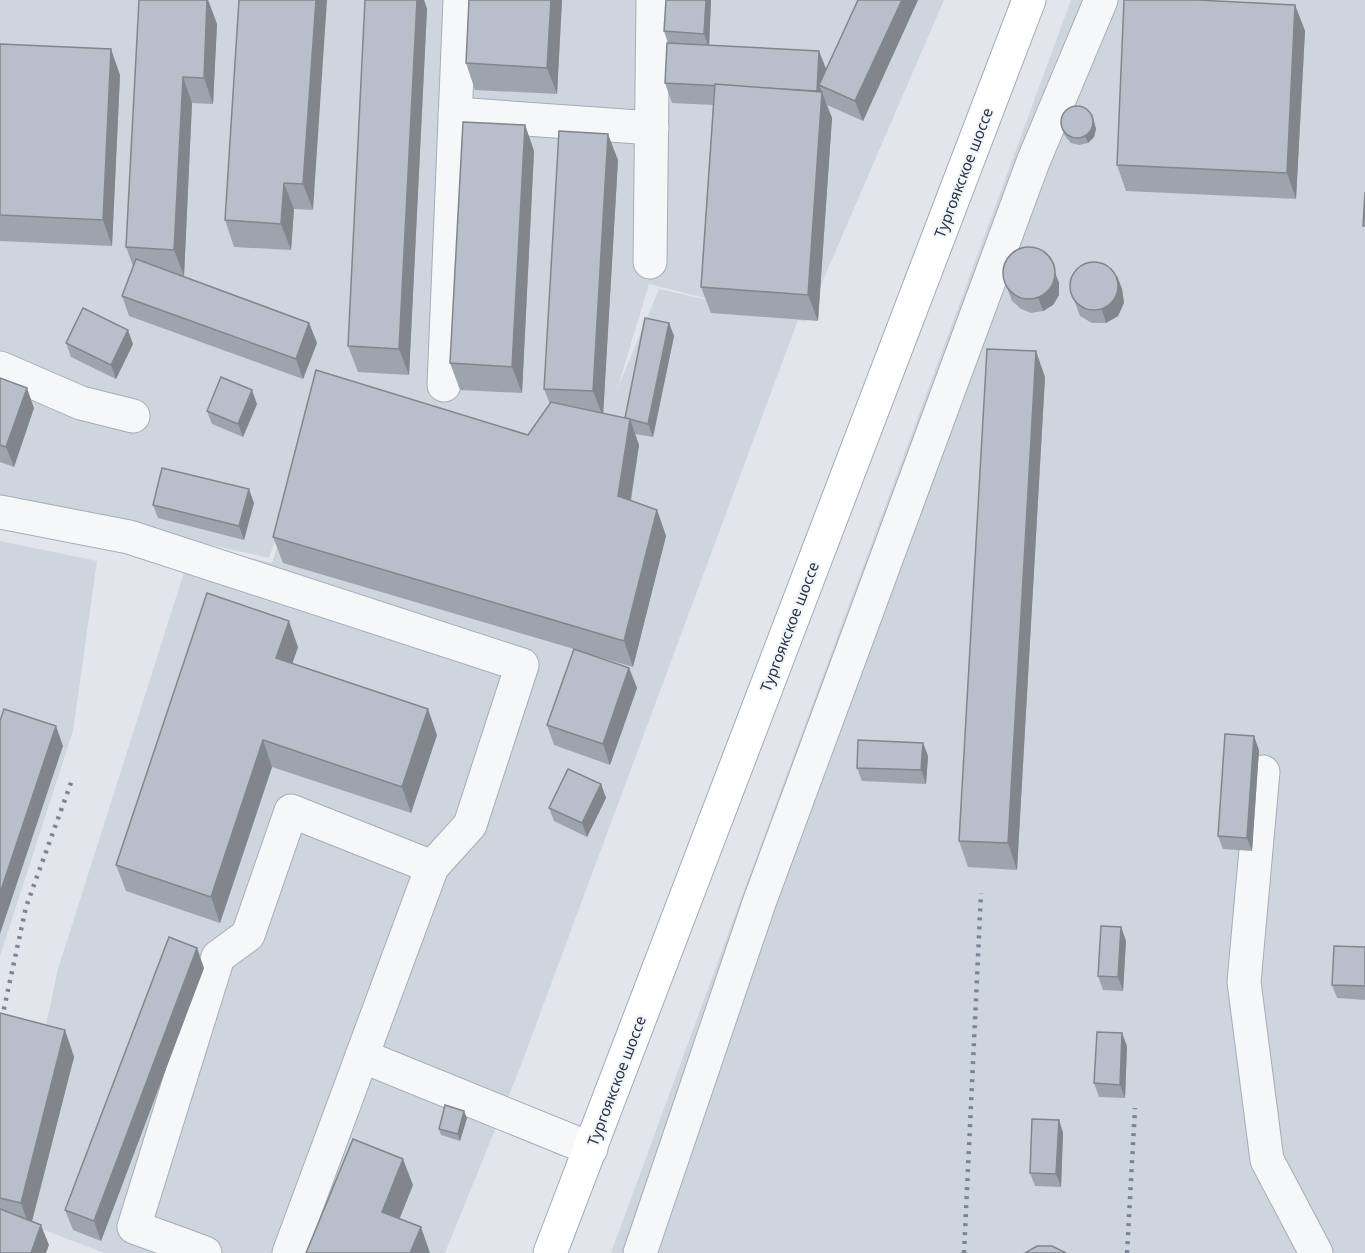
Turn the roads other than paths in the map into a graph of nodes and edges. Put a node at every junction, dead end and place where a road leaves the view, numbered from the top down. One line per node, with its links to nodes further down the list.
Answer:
1 (460, 0): 5 (lane)
2 (653, 0): 6 (lane)
3 (1029, 0): 15 (main road, Тургоякское шоссе)
4 (1101, 0): 19 (lane)
5 (455, 114): 6 (lane); 9 (lane)
6 (652, 128): 7 (lane)
7 (650, 262)
8 (0, 368): 10 (lane)
9 (444, 385)
10 (133, 416)
11 (0, 512): 13 (lane)
12 (1263, 772): 20 (lane)
13 (432, 867): 14 (lane); 16 (lane)
14 (362, 1056): 15 (lane); 17 (lane)
15 (591, 1149): 18 (main road, Тургоякское шоссе)
16 (205, 1253)
17 (289, 1253)
18 (550, 1253)
19 (640, 1253)
20 (1316, 1253)

